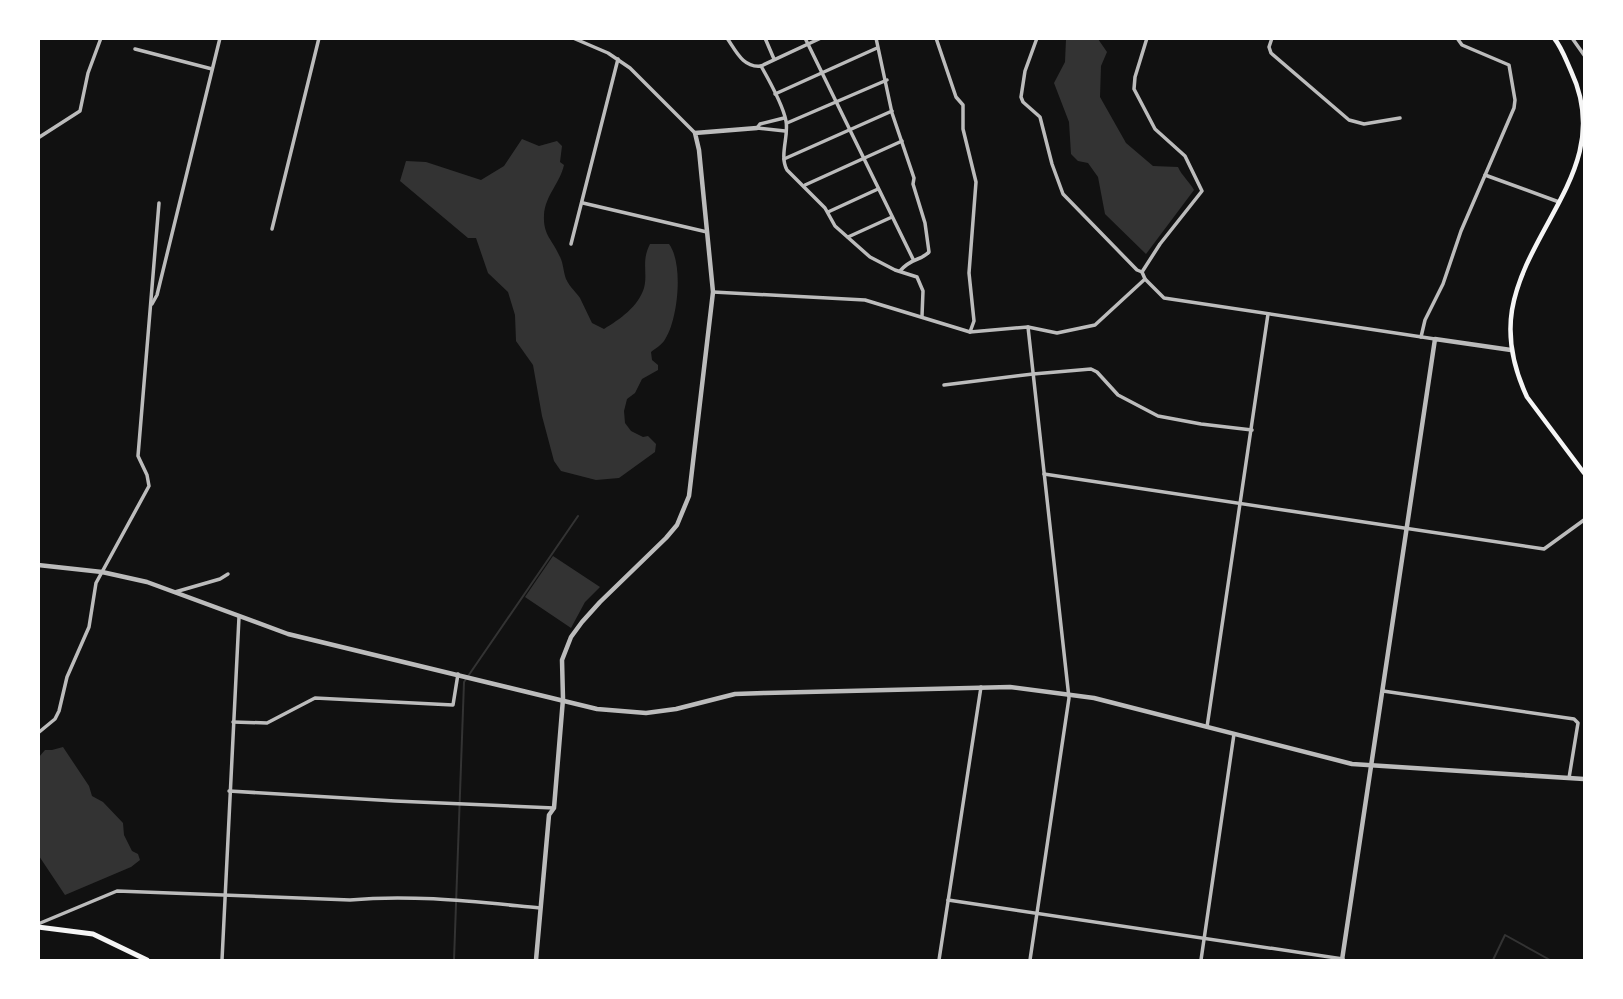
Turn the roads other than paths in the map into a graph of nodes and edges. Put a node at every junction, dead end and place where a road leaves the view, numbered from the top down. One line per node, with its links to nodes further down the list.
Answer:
1 (101, 38): 37 (street)
2 (220, 38): 24 (street)
3 (319, 38): 50 (street)
4 (573, 38): 21 (street)
5 (727, 38): 23 (street)
6 (765, 38): 22 (street)
7 (805, 38): 17 (street)
8 (821, 38): 17 (street)
9 (876, 38): 18 (street)
10 (936, 38): 63 (street)
11 (1037, 38): 56 (street)
12 (1147, 38): 56 (street)
13 (1272, 38): 31 (street)
14 (1457, 38): 42 (street)
15 (1554, 38): 39 (main road)
16 (1572, 38): 20 (street)
17 (808, 44): 22 (street); 25 (street)
18 (877, 48): 25 (street); 26 (street)
19 (135, 49): 24 (street)
20 (1584, 55)
21 (618, 59): 36 (street); 45 (street)
22 (774, 60): 23 (street)
23 (761, 66): 27 (street)
24 (212, 69): 59 (street)
25 (822, 73): 27 (street); 28 (street)
26 (887, 80): 28 (street); 29 (street)
27 (775, 94): 30 (street)
28 (836, 102): 32 (street); 34 (street)
29 (892, 111): 34 (street); 38 (street)
30 (785, 118): 32 (street); 33 (street)
31 (1400, 118)
32 (787, 124): 35 (street)
33 (757, 128): 35 (street); 36 (street)
34 (850, 130): 40 (street); 41 (street)
35 (785, 131): 40 (street)
36 (695, 133): 51 (street)
37 (38, 138)
38 (902, 142): 41 (street); 54 (street)
39 (1583, 149): 46 (main road)
40 (784, 159): 43 (street)
41 (864, 159): 43 (street); 44 (street)
42 (1485, 175): 46 (street); 64 (street)
43 (805, 186): 48 (street)
44 (878, 189): 48 (street); 49 (street)
45 (583, 202): 51 (street); 53 (street)
46 (1560, 202): 66 (main road)
47 (159, 203): 59 (street)
48 (828, 212): 52 (street)
49 (892, 217): 52 (street); 54 (street)
50 (272, 229)
51 (708, 232): 58 (street)
52 (848, 237): 55 (street)
53 (571, 244)
54 (913, 260): 55 (street)
55 (900, 271): 61 (street)
56 (1142, 272): 57 (street)
57 (1145, 279): 60 (street); 62 (street)
58 (713, 292): 61 (street); 84 (street)
59 (150, 306): 76 (street)
60 (1268, 314): 64 (street); 69 (street)
61 (922, 316): 63 (street)
62 (1028, 327): 63 (street); 67 (street)
63 (971, 332)
64 (1421, 337): 65 (street)
65 (1435, 339): 66 (street); 74 (street)
66 (1511, 350): 70 (main road)
67 (1033, 374): 68 (street); 69 (street); 71 (street)
68 (944, 385)
69 (1252, 430): 72 (street)
70 (1584, 473)
71 (1044, 474): 72 (street); 83 (street)
72 (1241, 503): 74 (street); 86 (street)
73 (1584, 520): 74 (street)
74 (1406, 528): 82 (street)
75 (38, 565): 76 (street)
76 (102, 572): 78 (street); 87 (street)
77 (228, 574): 78 (street)
78 (175, 592): 79 (street)
79 (239, 617): 80 (street); 85 (street)
80 (461, 675): 84 (street); 85 (street)
81 (981, 687): 83 (street); 84 (street); 95 (street)
82 (1383, 691): 89 (street); 90 (street)
83 (1069, 693): 86 (street); 97 (street)
84 (563, 699): 93 (street)
85 (233, 722): 92 (street)
86 (1207, 727): 88 (street)
87 (38, 733)
88 (1234, 734): 89 (street); 99 (street)
89 (1371, 766): 90 (street); 101 (street)
90 (1569, 778): 91 (street)
91 (1584, 779)
92 (229, 791): 93 (street); 94 (street)
93 (554, 808): 96 (street)
94 (225, 896): 96 (street); 98 (street); 102 (street)
95 (948, 900): 97 (street); 104 (street)
96 (540, 908): 103 (street)
97 (1037, 914): 99 (street); 105 (street)
98 (38, 926): 100 (main road)
99 (1204, 939): 101 (street); 106 (street)
100 (144, 960)
101 (1342, 960)
102 (222, 961)
103 (536, 961)
104 (939, 961)
105 (1030, 961)
106 (1201, 961)

